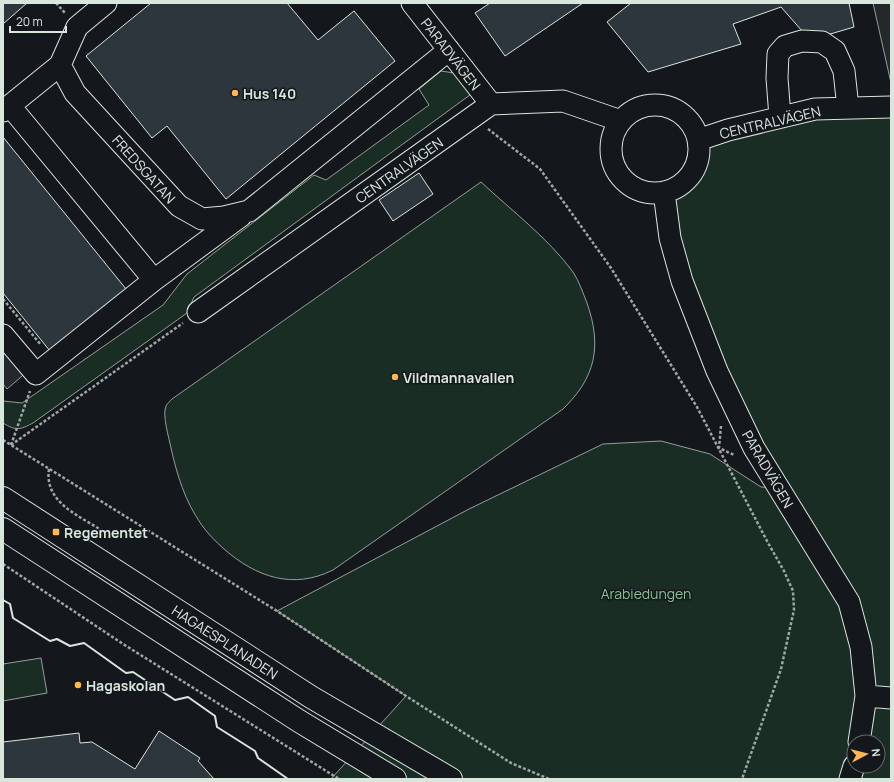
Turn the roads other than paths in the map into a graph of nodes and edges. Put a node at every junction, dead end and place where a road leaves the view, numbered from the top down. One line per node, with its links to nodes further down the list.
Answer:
1 (106, 3): 4 (street)
2 (412, 3): 3 (street, PARADVÄGEN)
3 (449, 50): 5 (street, PARADVÄGEN); 13 (street, FREDSGATAN)
4 (60, 65): 8 (street); 13 (street, FREDSGATAN)
5 (491, 104): 10 (street); 15 (street, CENTRALVÄGEN)
6 (891, 107): 7 (street, CENTRALVÄGEN)
7 (848, 108): 9 (street, CENTRALVÄGEN); 9 (street)
8 (6, 109): 14 (street)
9 (780, 118): 11 (street, CENTRALVÄGEN)
10 (621, 121): 11 (street); 12 (street)
11 (698, 140): 12 (street)
12 (664, 192): 19 (street, PARADVÄGEN)
13 (248, 211): 14 (street)
14 (154, 280): 16 (street)
15 (198, 312)
16 (3, 335)
17 (3, 498): 23 (main road, HAGAESPLANADEN)
18 (3, 529): 22 (main road, HAGAESPLANADEN)
19 (866, 696): 20 (street); 21 (street, PARADVÄGEN)
20 (891, 698)
21 (860, 734)
22 (395, 779)
23 (451, 779)

